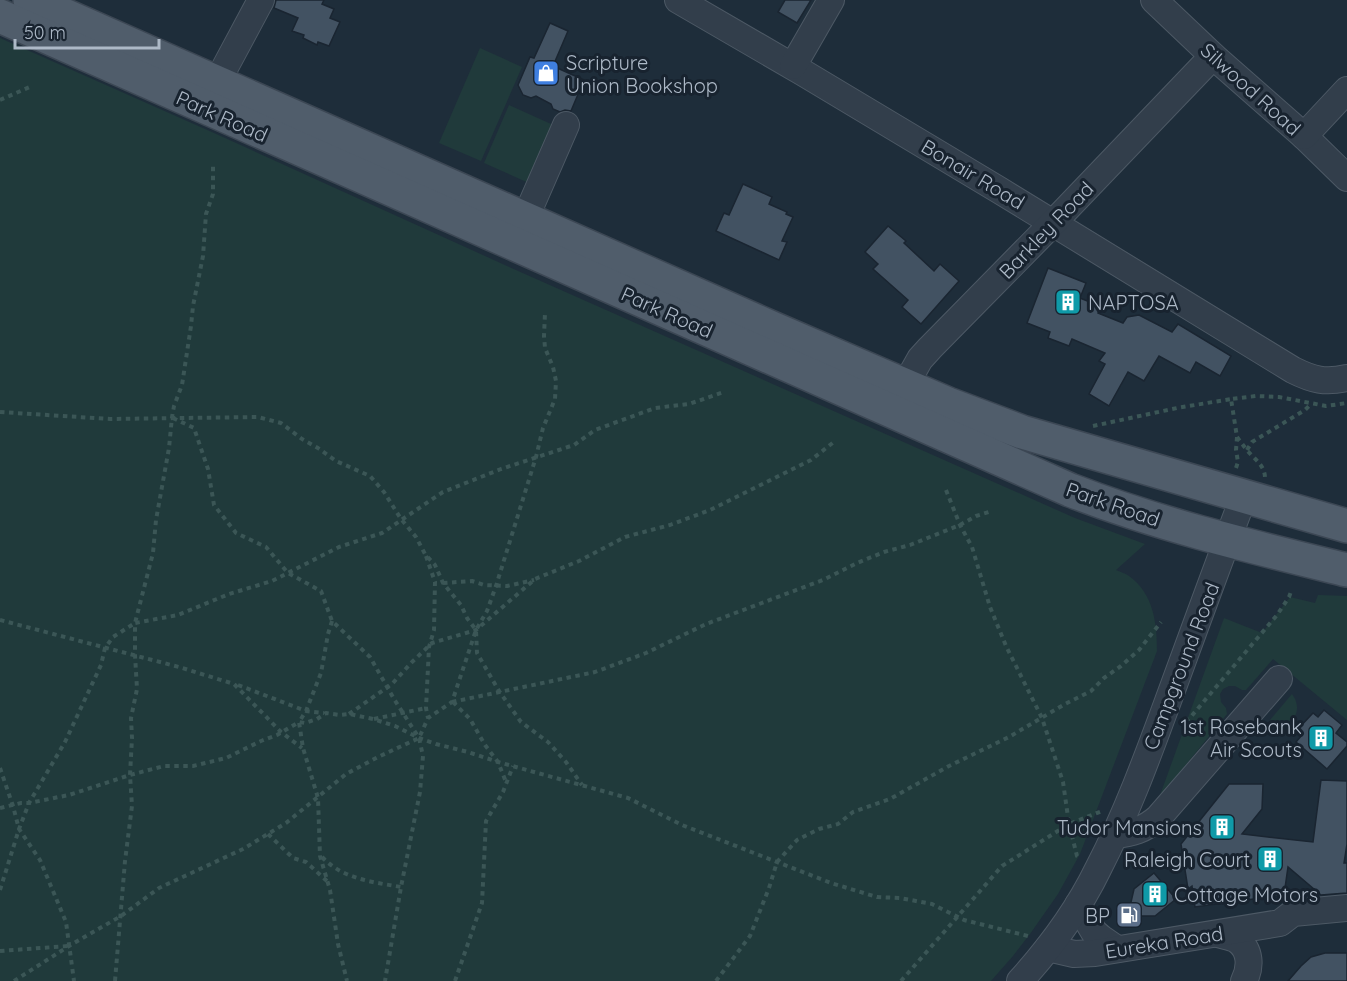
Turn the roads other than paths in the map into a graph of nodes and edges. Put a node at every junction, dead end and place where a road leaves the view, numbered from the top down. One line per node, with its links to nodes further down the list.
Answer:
1 (30, 0): 10 (main road, Park Road)
2 (261, 0): 10 (street)
3 (678, 0): 8 (street, Bonair Road)
4 (831, 0): 8 (street)
5 (1155, 0): 7 (street, Silwood Road)
6 (0, 16): 10 (main road, Park Road)
7 (1213, 56): 12 (street, Silwood Road); 15 (street, Barkley Road)
8 (793, 66): 15 (street, Bonair Road)
9 (1347, 90): 12 (street)
10 (213, 96): 14 (main road, Park Road); 17 (main road, Park Road)
11 (566, 125): 14 (street)
12 (1304, 136): 13 (street, Silwood Road)
13 (1347, 178)
14 (525, 219): 17 (main road, Park Road)
15 (1053, 223): 16 (street, Bonair Road); 17 (street, Barkley Road)
16 (1347, 378)
17 (894, 397): 18 (main road, Park Road); 20 (main road, Park Road)
18 (1246, 487): 19 (main road, Park Road); 20 (street, Campground Road)
19 (1347, 526)
20 (1227, 540): 21 (main road, Park Road); 23 (street, Campground Road)
21 (1347, 570)
22 (1279, 679): 23 (street)
23 (1115, 835): 24 (street, Campground Road)
24 (1078, 905): 27 (street, Campground Road); 28 (street)
25 (1347, 908): 26 (street, Eureka Road)
26 (1218, 934): 28 (street, Eureka Road); 30 (street)
27 (1041, 943): 28 (street, Eureka Road); 29 (street, Campground Road)
28 (1117, 949)
29 (1020, 981)
30 (1244, 981)

